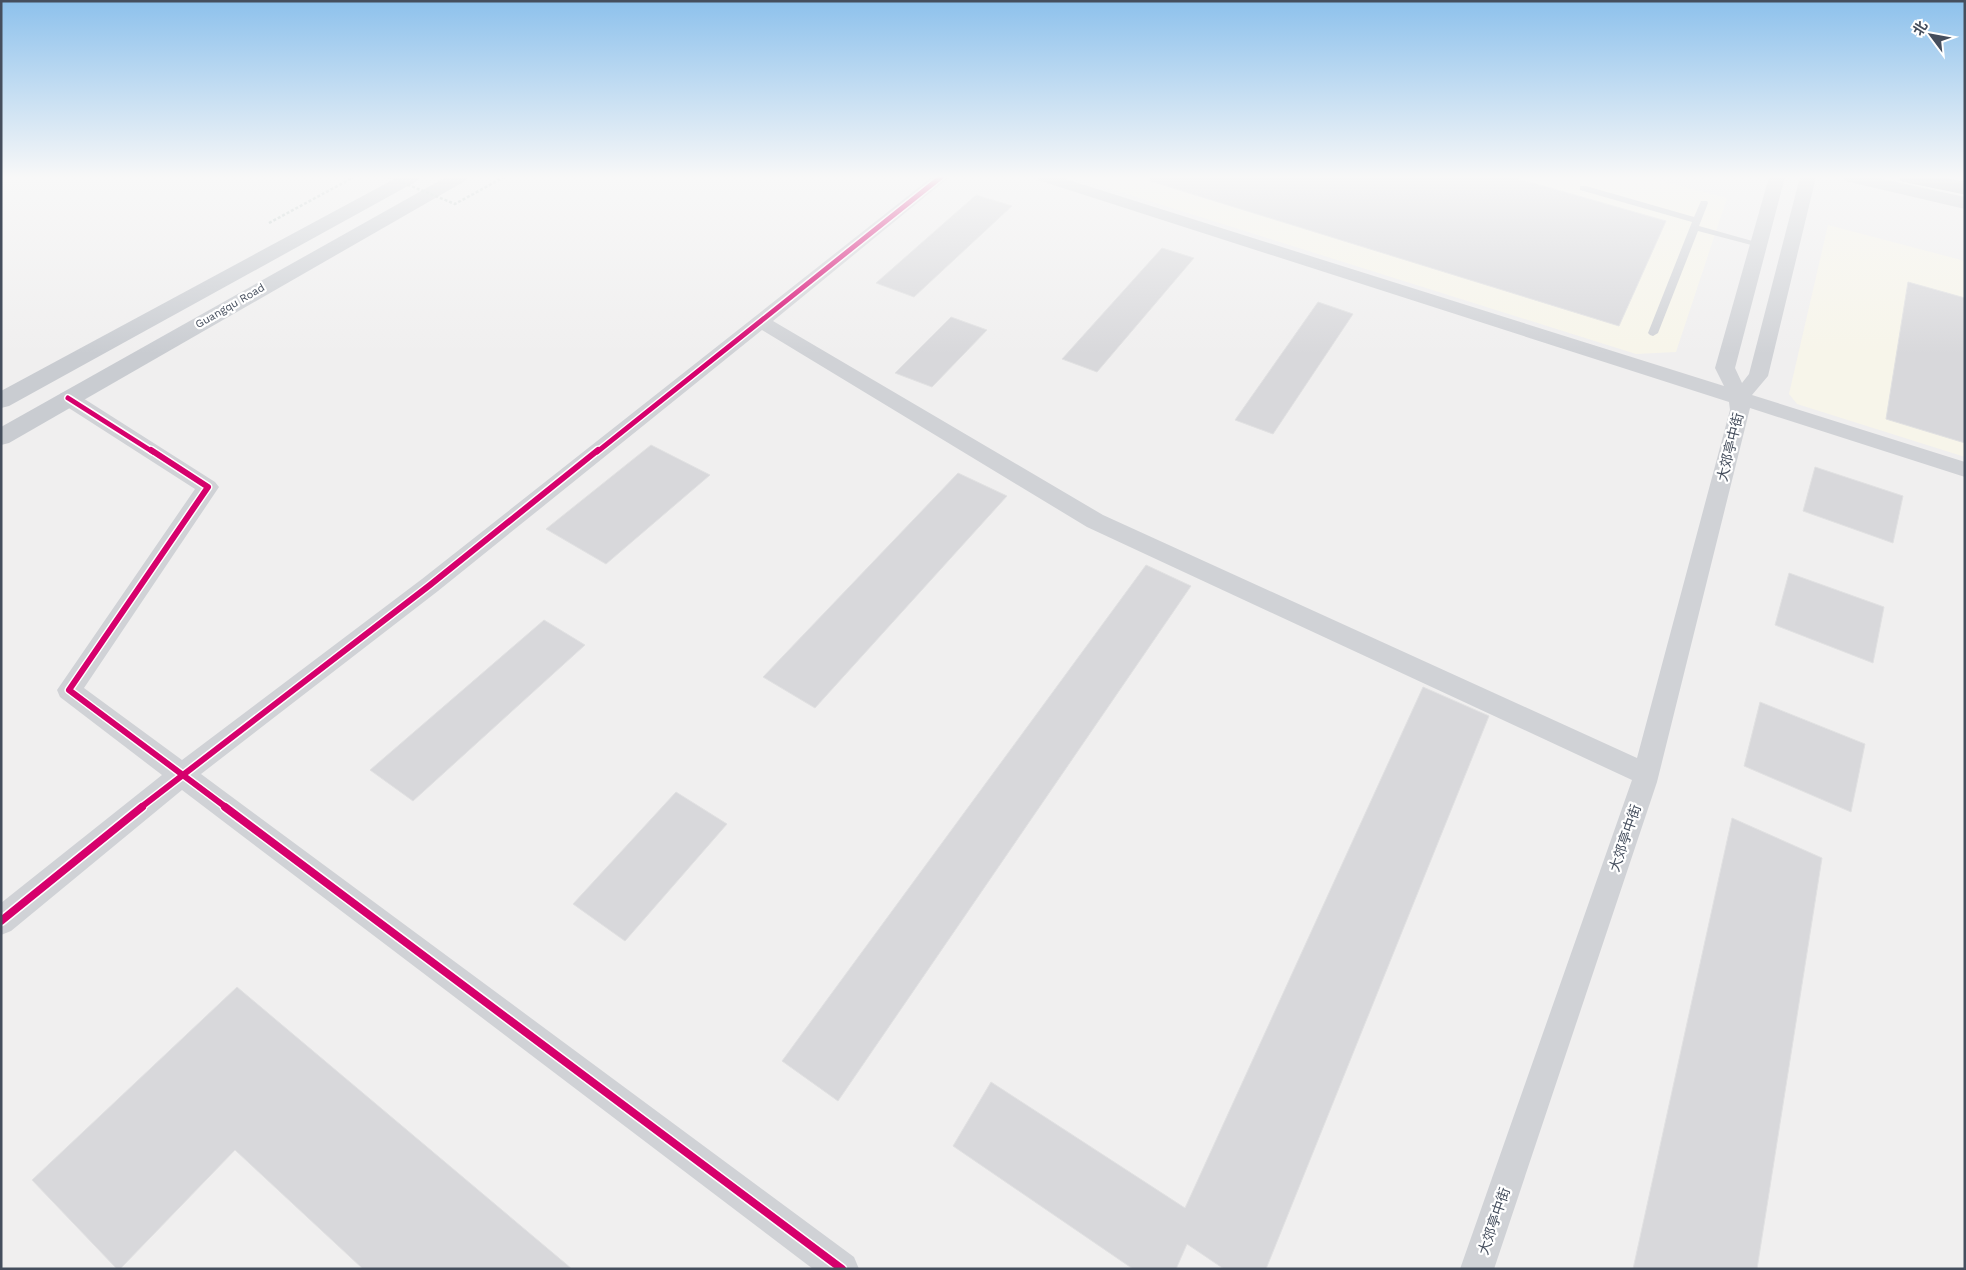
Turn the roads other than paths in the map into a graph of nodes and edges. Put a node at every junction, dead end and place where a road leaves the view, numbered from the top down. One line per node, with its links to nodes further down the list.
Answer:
1 (302, 236): 14 (main road, Guangqu Road)
2 (353, 236): 12 (main road, Guangqu Road)
3 (866, 236): 10 (street)
4 (1232, 236): 13 (street)
5 (1691, 236): 11 (lane)
6 (1735, 236): 9 (lane)
7 (1761, 236): 9 (street, 大郊亭中街)
8 (1793, 236): 13 (street, 大郊亭中街)
9 (1759, 244): 13 (street, 大郊亭中街)
10 (760, 321): 17 (street); 18 (street)
11 (1653, 333)
12 (68, 398): 15 (main road, Guangqu Road); 18 (street)
13 (1738, 398): 16 (street); 17 (street, 大郊亭中街)
14 (1, 401)
15 (1, 437)
16 (1965, 470)
17 (1646, 774): 21 (street, 大郊亭中街)
18 (181, 775): 19 (street); 20 (street)
19 (1, 921)
20 (842, 1269)
21 (1477, 1269)

